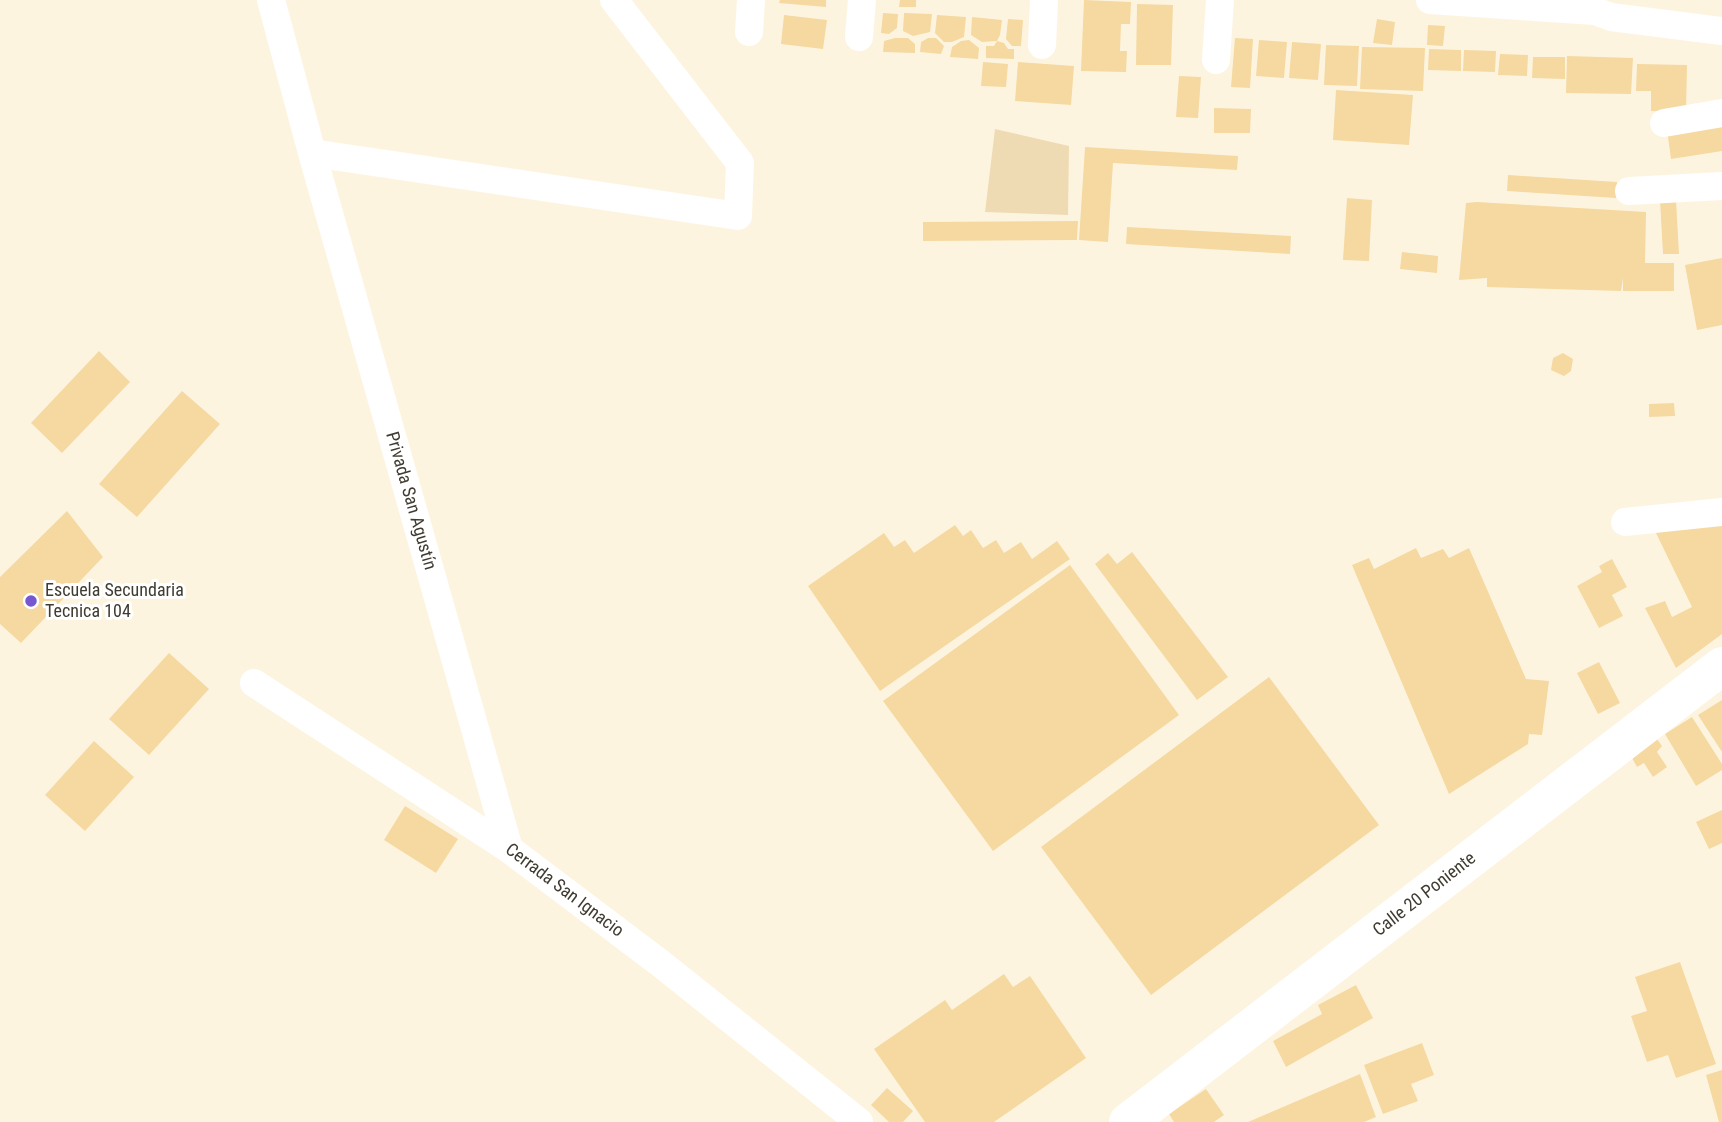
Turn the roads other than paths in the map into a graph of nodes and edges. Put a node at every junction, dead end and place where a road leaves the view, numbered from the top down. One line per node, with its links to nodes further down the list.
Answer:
1 (271, 0): 16 (street, Privada San Agustín)
2 (614, 0): 16 (street)
3 (751, 0): 10 (street)
4 (862, 0): 11 (street)
5 (1044, 0): 12 (street)
6 (1220, 0): 13 (street)
7 (1430, 0): 8 (street)
8 (1605, 7): 9 (street)
9 (1722, 31)
10 (749, 32)
11 (859, 37)
12 (1042, 46)
13 (1216, 60)
14 (1722, 113): 15 (street)
15 (1664, 123)
16 (312, 153): 23 (street, Privada San Agustín)
17 (1722, 186): 18 (street)
18 (1629, 191)
19 (1722, 512): 20 (street)
20 (1625, 522)
21 (1722, 666): 24 (main road, Calle 20 Poniente)
22 (254, 683): 23 (street, Cerrada San Ignacio)
23 (509, 849): 25 (street, Cerrada San Ignacio)
24 (1145, 1117)
25 (859, 1122)

